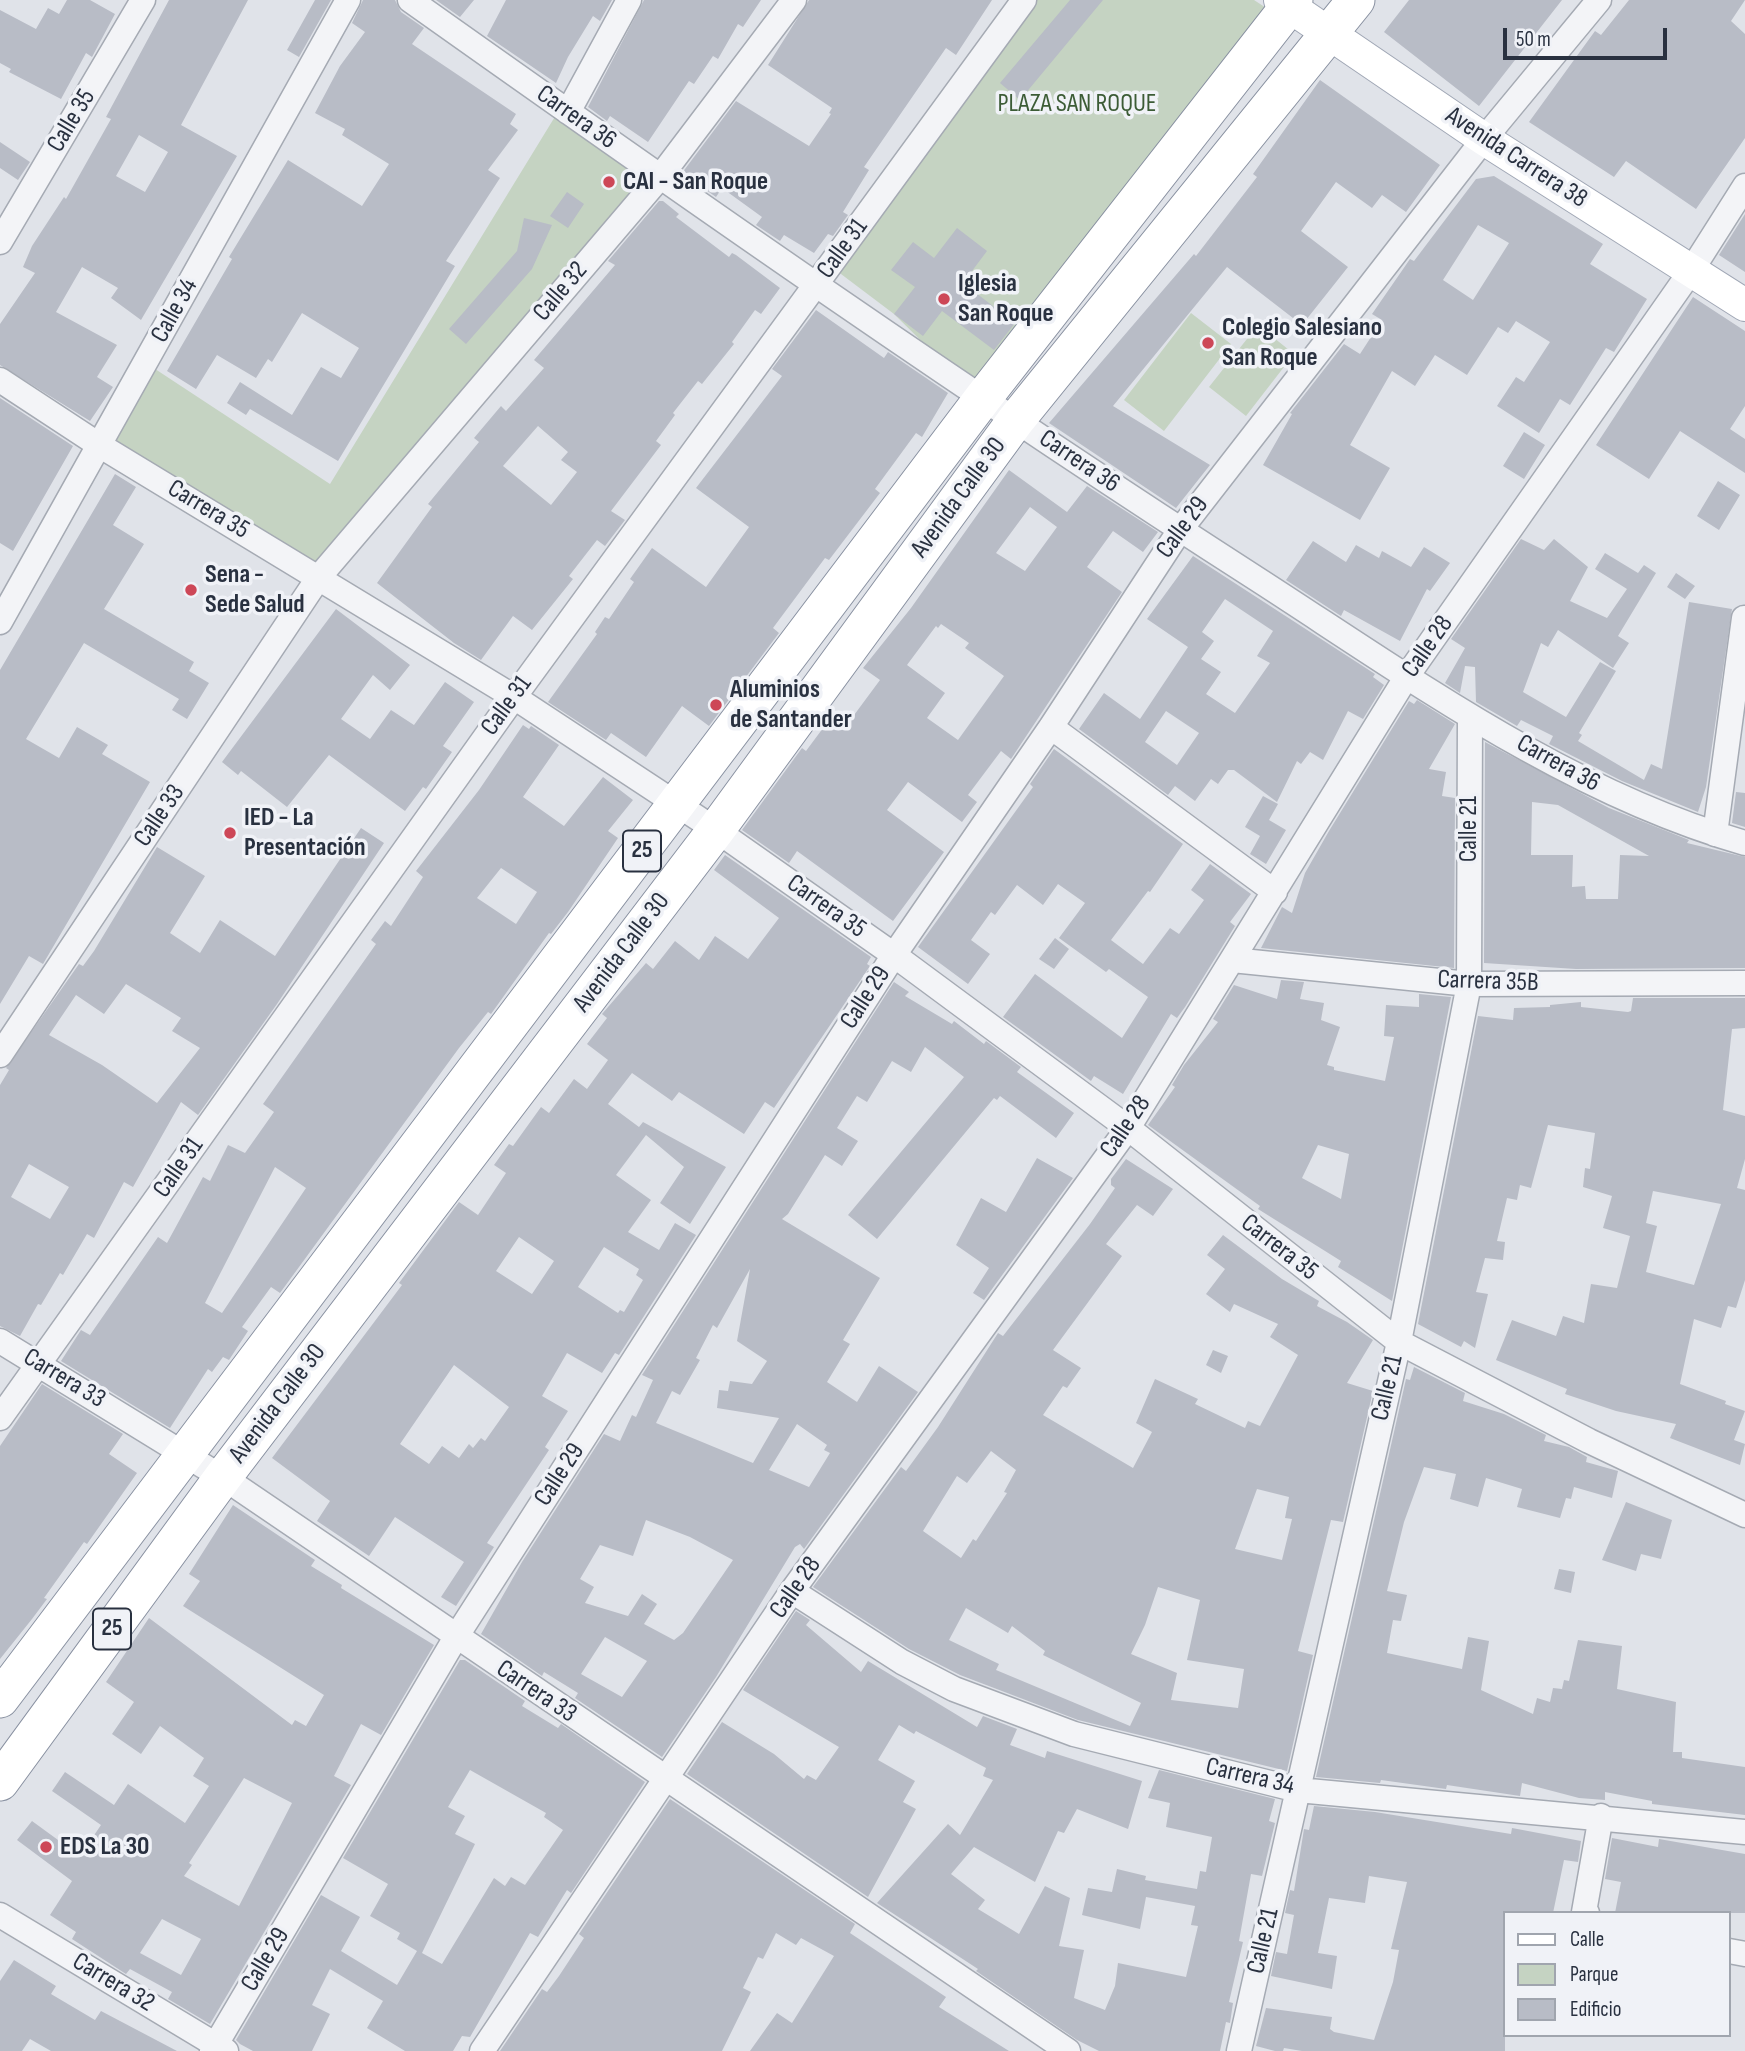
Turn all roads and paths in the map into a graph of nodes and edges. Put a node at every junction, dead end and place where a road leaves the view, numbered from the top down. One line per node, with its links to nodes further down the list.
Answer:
1 (143, 0): 15 (street, Calle 35)
2 (348, 0): 22 (street, Calle 34)
3 (410, 0): 11 (street, Carrera 36)
4 (629, 0): 11 (street)
5 (794, 0): 13 (street, Calle 32)
6 (1024, 0): 17 (street, Calle 31)
7 (1356, 0): 10 (highway, Avenida Calle 30 / 25)
8 (1599, 0): 12 (street, Calle 29)
9 (1288, 2): 10 (main road, Avenida Carrera 38); 20 (highway, Avenida Calle 30 / 25)
10 (1328, 32): 12 (main road, Avenida Carrera 38); 21 (highway, Avenida Calle 30 / 25)
11 (568, 111): 13 (street, Carrera 36)
12 (1484, 139): 16 (main road, Avenida Carrera 38); 23 (street, Calle 29)
13 (660, 177): 17 (street, Carrera 36); 24 (street, Calle 32)
14 (1745, 186): 16 (street, Calle 28)
15 (0, 242)
16 (1691, 271): 18 (main road, Avenida Carrera 38); 27 (street, Calle 28)
17 (816, 286): 20 (street, Carrera 36); 28 (street, Calle 31)
18 (1745, 305)
19 (0, 380): 22 (street, Carrera 35)
20 (983, 398): 21 (street, Carrera 36); 31 (highway, Avenida Calle 30 / 25)
21 (1016, 420): 23 (street, Carrera 36); 32 (highway, Avenida Calle 30 / 25)
22 (99, 445): 24 (street, Carrera 35); 26 (street, Calle 34)
23 (1180, 530): 27 (street, Carrera 36); 30 (street, Calle 29)
24 (319, 577): 28 (street, Carrera 35); 40 (street, Calle 33)
25 (1744, 618): 33 (street)
26 (0, 622)
27 (1408, 676): 29 (street, Carrera 36); 35 (street, Calle 28)
28 (514, 697): 31 (street, Carrera 35); 44 (street, Calle 31)
29 (1470, 716): 33 (street, Carrera 36); 39 (street, Calle 21)
30 (1051, 727): 35 (street); 36 (street, Calle 29)
31 (676, 805): 32 (street, Carrera 35); 46 (highway, Avenida Calle 30 / 25)
32 (716, 830): 36 (street, Carrera 35); 47 (highway, Avenida Calle 30 / 25)
33 (1715, 834): 34 (street, Carrera 36)
34 (1745, 843)
35 (1275, 892): 37 (street, Calle 28)
36 (894, 955): 41 (street, Carrera 35); 50 (street, Calle 29)
37 (1232, 960): 39 (street, Carrera 35B); 41 (street, Calle 28)
38 (1745, 983): 39 (street, Carrera 35B)
39 (1469, 984): 43 (street, Calle 21)
40 (0, 1055)
41 (1128, 1128): 43 (street, Carrera 35); 49 (street, Calle 28)
42 (0, 1341): 44 (street, Carrera 33)
43 (1399, 1342): 48 (street, Carrera 35); 54 (street, Calle 21)
44 (41, 1364): 45 (street, Calle 31); 46 (street, Carrera 33)
45 (0, 1419)
46 (187, 1454): 47 (street, Carrera 33); 51 (highway, Avenida Calle 30 / 25)
47 (223, 1476): 50 (street, Carrera 33); 53 (highway, Avenida Calle 30 / 25)
48 (1745, 1515)
49 (792, 1591): 52 (street, Calle 28); 54 (street, Carrera 34)
50 (456, 1637): 52 (street, Carrera 33); 59 (street, Calle 29)
51 (0, 1699)
52 (663, 1778): 60 (street, Calle 28); 61 (street, Carrera 33)
53 (0, 1782)
54 (1298, 1790): 55 (street, Carrera 34); 62 (street, Calle 21)
55 (1601, 1816): 56 (street, Carrera 34); 57 (street)
56 (1745, 1832)
57 (1585, 1911)
58 (0, 1915): 59 (street, Carrera 32)
59 (218, 2049)
60 (482, 2051)
61 (1068, 2051)
62 (1239, 2051)

